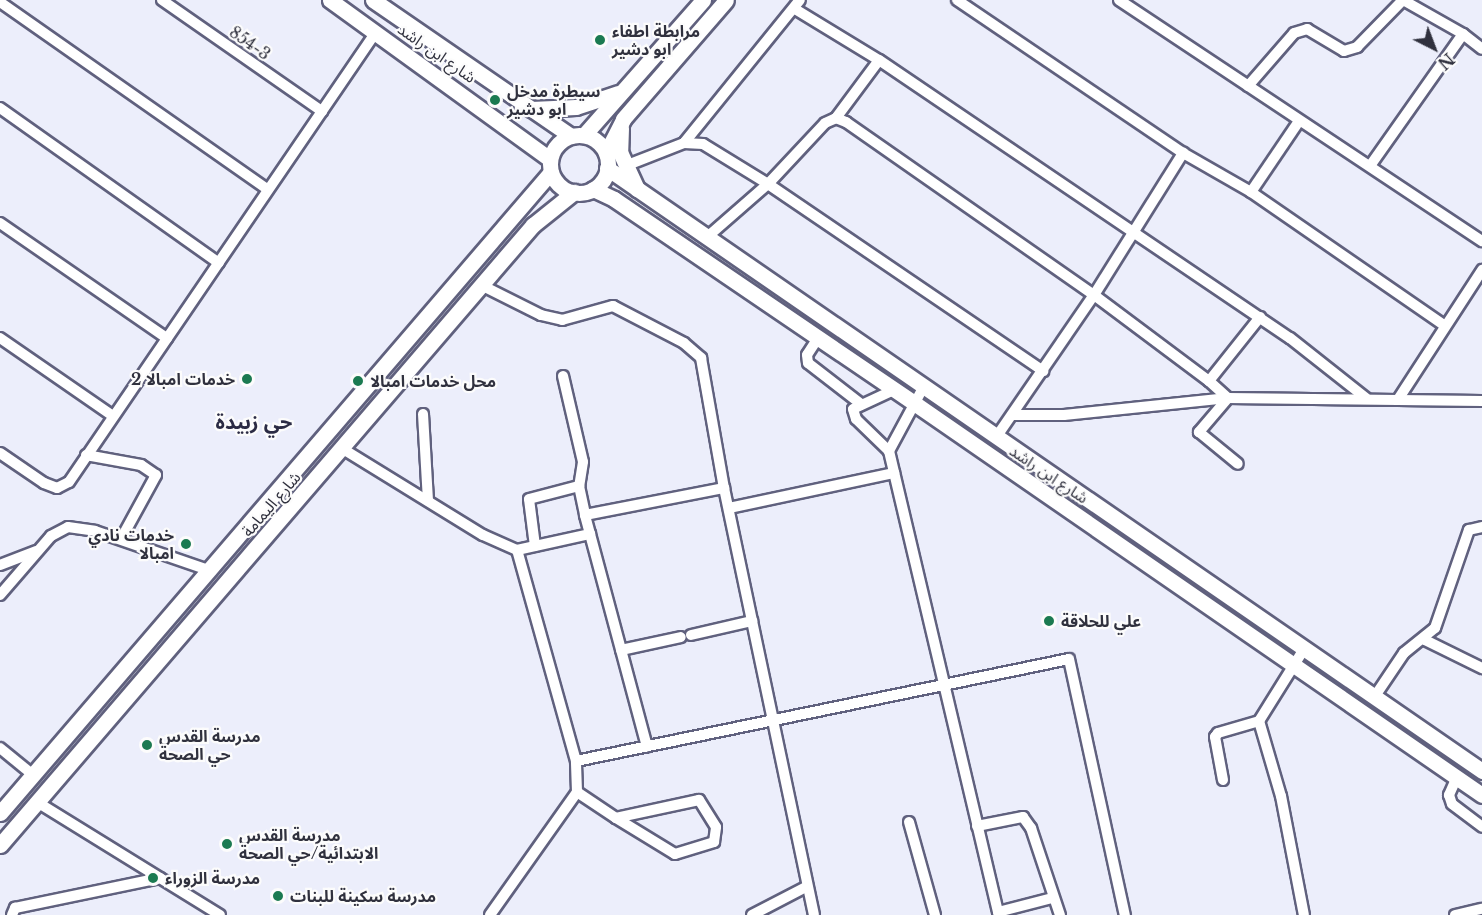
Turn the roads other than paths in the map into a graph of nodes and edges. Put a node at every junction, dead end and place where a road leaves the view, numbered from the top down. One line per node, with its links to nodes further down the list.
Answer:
1 (162, 0): 19 (street, 854-3)
2 (330, 0): 11 (main road, شارع ابن راشد)
3 (373, 0): 18 (main road, شارع ابن راشد)
4 (703, 0): 15 (main road)
5 (726, 0): 21 (main road)
6 (957, 0): 26 (street)
7 (1119, 0): 16 (street)
8 (1403, 0): 12 (street); 16 (street)
9 (0, 2): 32 (street)
10 (798, 4): 14 (street); 24 (street)
11 (376, 32): 19 (street); 27 (main road, شارع ابن راشد)
12 (1463, 34): 13 (street); 29 (street)
13 (1482, 49)
14 (879, 60): 20 (street); 38 (street)
15 (630, 85): 18 (main road); 23 (main road)
16 (1248, 86): 22 (street)
17 (0, 108): 41 (street)
18 (531, 109): 23 (main road, شارع ابن راشد)
19 (322, 111): 32 (street)
20 (836, 118): 31 (street); 44 (street)
21 (623, 119): 25 (main road); 28 (main road)
22 (1299, 121): 29 (street); 36 (street)
23 (577, 135): 25 (main road); 27 (main road)
24 (684, 142): 28 (street); 31 (street)
25 (606, 153): 30 (main road)
26 (1183, 153): 36 (street); 38 (street)
27 (551, 165): 34 (main road); 83 (main road, شارع اليمامة)
28 (625, 166): 35 (main road)
29 (1370, 166): 40 (street)
30 (607, 168): 33 (main road); 35 (main road, شارع ابن راشد)
31 (768, 184): 39 (street); 50 (street)
32 (267, 189): 41 (street)
33 (593, 189): 34 (main road); 49 (main road, شارع ابن راشد)
34 (574, 192): 43 (main road, شارع اليمامة)
35 (639, 192): 39 (main road, شارع ابن راشد)
36 (1251, 192): 46 (street)
37 (0, 223): 48 (street)
38 (1131, 231): 44 (street); 45 (street)
39 (706, 238): 53 (main road, شارع ابن راشد)
40 (1482, 241)
41 (219, 263): 48 (street)
42 (1482, 270): 46 (street)
43 (482, 285): 65 (main road, شارع اليمامة); 72 (street)
44 (1094, 295): 50 (street); 52 (street)
45 (1260, 317): 52 (street); 56 (street)
46 (1444, 325): 57 (street)
47 (0, 338): 63 (street)
48 (167, 338): 63 (street)
49 (818, 338): 54 (main road, شارع ابن راشد); 60 (street)
50 (1043, 371): 62 (street)
51 (563, 376): 71 (street)
52 (1209, 381): 55 (street)
53 (924, 386): 59 (street); 64 (main road, شارع ابن راشد)
54 (894, 390): 59 (main road, شارع ابن راشد); 60 (street)
55 (1228, 398): 56 (street); 62 (street); 69 (street)
56 (1366, 398): 57 (street)
57 (1399, 398): 58 (street)
58 (1482, 401)
59 (914, 403): 66 (street); 91 (main road, شارع ابن راشد)
60 (861, 404): 66 (street)
61 (423, 414): 73 (street)
62 (1012, 415): 64 (street)
63 (113, 416): 68 (street)
64 (997, 436): 89 (main road, شارع ابن راشد)
65 (343, 449): 73 (street); 87 (main road, شارع اليمامة)
66 (890, 451): 70 (street)
67 (0, 453): 68 (street)
68 (87, 455): 78 (street)
69 (1238, 464)
70 (894, 473): 74 (street); 93 (street)
71 (579, 486): 75 (street); 79 (street)
72 (724, 488): 74 (street); 75 (street)
73 (428, 501): 81 (street)
74 (729, 508): 85 (street)
75 (585, 515): 77 (street)
76 (1482, 527): 88 (street)
77 (590, 534): 79 (street); 90 (street)
78 (121, 539): 80 (street); 83 (street)
79 (535, 546): 81 (street)
80 (39, 550): 82 (street); 84 (street)
81 (517, 550): 99 (street)
82 (0, 565)
83 (211, 571): 86 (main road, شارع اليمامة)
84 (0, 595)
85 (752, 621): 90 (street); 95 (street)
86 (164, 624): 87 (main road); 101 (main road, شارع اليمامة)
87 (180, 637): 106 (main road, شارع اليمامة)
88 (1425, 640): 92 (street); 94 (street)
89 (1304, 649): 91 (street); 94 (main road, شارع ابن راشد)
90 (621, 650): 97 (street)
91 (1295, 663): 96 (street); 102 (main road, شارع ابن راشد)
92 (1482, 668)
93 (942, 684): 95 (street); 110 (street); 125 (street)
94 (1375, 696): 100 (main road, شارع ابن راشد)
95 (773, 721): 97 (street); 114 (street)
96 (1258, 721): 103 (street); 126 (street)
97 (647, 747): 99 (street)
98 (0, 748): 101 (street)
99 (576, 761): 104 (street)
100 (1482, 771)
101 (32, 774): 107 (main road, شارع اليمامة)
102 (1457, 777): 105 (main road, شارع ابن راشد); 111 (street)
103 (1222, 780)
104 (577, 792): 108 (street); 120 (street)
105 (1482, 795)
106 (37, 802): 112 (main road, شارع اليمامة); 113 (street)
107 (0, 813)
108 (616, 818): 108 (street)
109 (909, 822): 123 (street)
110 (977, 826): 115 (street); 117 (street)
111 (1482, 827)
112 (0, 845)
113 (160, 878): 118 (street); 119 (street)
114 (806, 887): 121 (street); 122 (street)
115 (1052, 898): 117 (street); 124 (street)
116 (1482, 909): 127 (street)
117 (998, 913)
118 (12, 915)
119 (220, 915)
120 (492, 915)
121 (752, 915)
122 (814, 915)
123 (935, 915)
124 (1060, 915)
125 (1125, 915)
126 (1304, 915)
127 (1455, 915)

